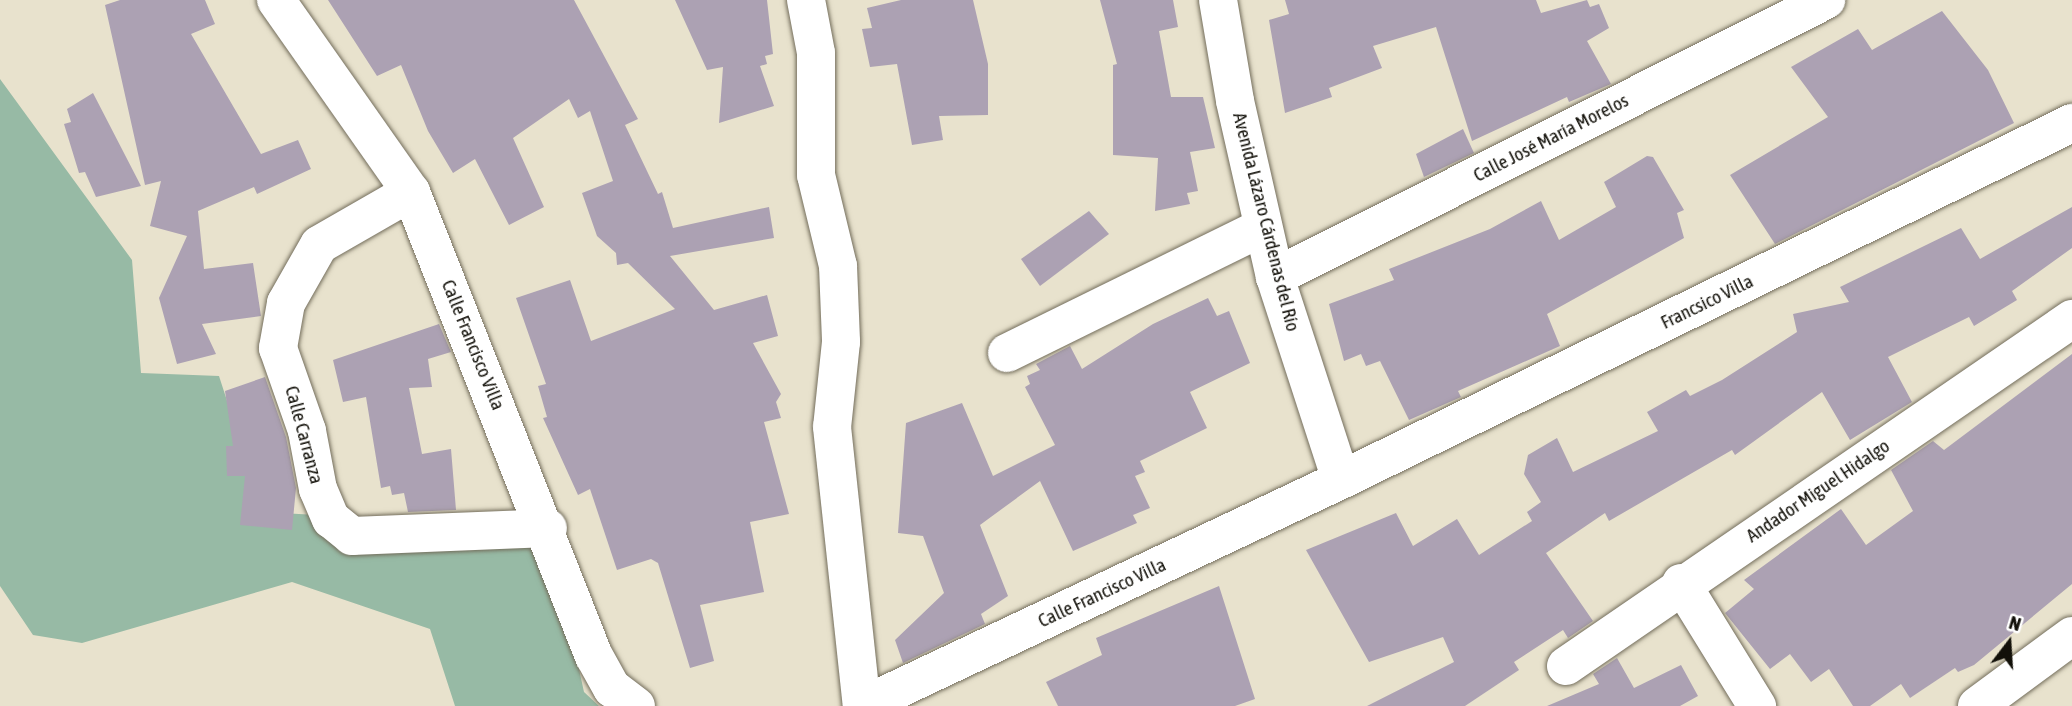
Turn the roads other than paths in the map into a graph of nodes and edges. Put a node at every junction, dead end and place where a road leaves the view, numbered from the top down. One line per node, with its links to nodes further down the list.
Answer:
1 (276, 0): 6 (street, Calle Francisco Villa)
2 (806, 0): 17 (street)
3 (1218, 0): 7 (street, Avenida Lázaro Cárdenas del Río)
4 (1826, 0): 8 (street, Calle José María Morelos)
5 (2072, 123): 11 (street, Francsico Villa)
6 (411, 192): 12 (street, Calle Francisco Villa); 12 (street, Calle Carranza)
7 (1263, 227): 8 (street, Avenida Lázaro Cárdenas del Río); 10 (street)
8 (1275, 277): 11 (street, Avenida Lázaro Cárdenas del Río)
9 (2072, 319): 13 (street, Andador Miguel Hidalgo)
10 (1007, 353)
11 (1341, 480): 17 (street, Calle Francisco Villa)
12 (548, 528): 16 (street, Calle Francisco Villa)
13 (1681, 583): 15 (street, Andador Miguel Hidalgo); 18 (street)
14 (2072, 636): 19 (street)
15 (1566, 666)
16 (636, 706)
17 (862, 706)
18 (1757, 706)
19 (1977, 706)

